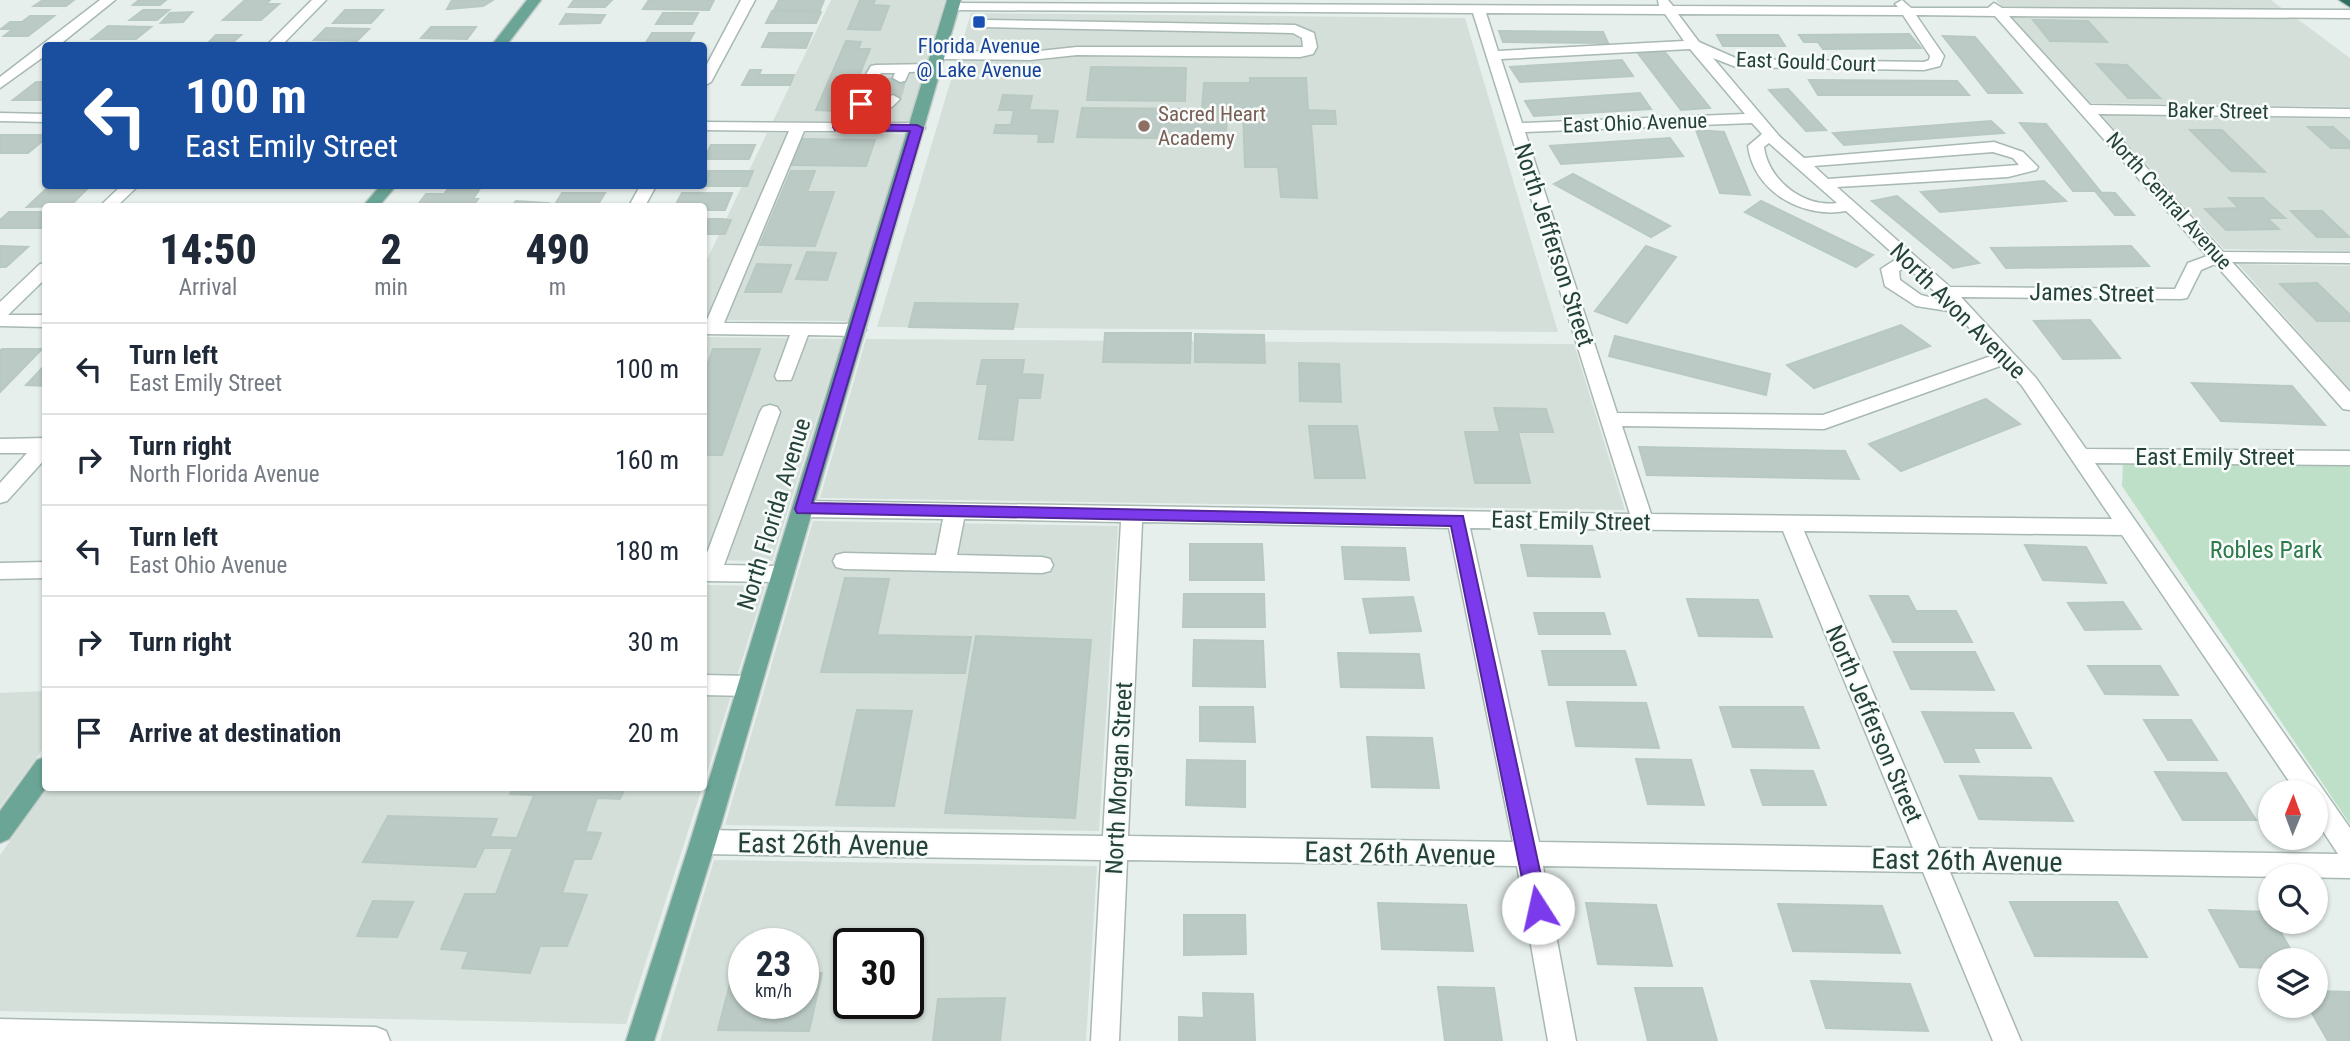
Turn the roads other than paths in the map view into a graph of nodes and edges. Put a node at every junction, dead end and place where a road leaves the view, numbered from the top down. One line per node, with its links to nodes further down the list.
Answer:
1 (108, 0): 22 (street)
2 (319, 0): 23 (street)
3 (534, 0): 24 (main road)
4 (748, 0): 31 (street)
5 (1899, 0): 15 (street)
6 (1987, 0): 16 (street, North Central Avenue)
7 (2346, 0): 10 (highway)
8 (2045, 1): 17 (street)
9 (953, 3): 11 (street); 30 (main road, North Florida Avenue)
10 (2350, 3)
11 (1072, 4): 14 (street)
12 (1508, 4): 13 (street); 14 (street)
13 (1665, 5): 15 (street); 25 (street, North Avon Avenue)
14 (1478, 9): 29 (street, North Jefferson Street)
15 (1909, 12): 16 (street); 25 (street, East Gould Court)
16 (1999, 13): 17 (street); 35 (street, North Central Avenue)
17 (2058, 13): 18 (street)
18 (2350, 14)
19 (987, 24): 20 (street)
20 (1052, 25): 21 (street); 28 (street)
21 (1082, 26): 27 (street); 27 (street)
22 (53, 42)
23 (277, 42)
24 (501, 42)
25 (1694, 45): 29 (street, East Gould Court); 39 (street, North Avon Avenue)
26 (42, 51): 33 (street)
27 (1077, 51): 28 (street)
28 (1046, 54): 30 (street)
29 (1495, 55): 44 (street, North Jefferson Street)
30 (936, 62): 32 (street); 43 (main road, North Florida Avenue)
31 (707, 76)
32 (871, 78)
33 (0, 84)
34 (893, 99): 42 (street)
35 (2086, 108): 36 (street, Baker Street); 55 (street, North Central Avenue)
36 (2350, 113)
37 (0, 117): 38 (street)
38 (42, 118)
39 (1755, 118): 44 (street, East Ohio Avenue); 45 (street, North Avon Avenue)
40 (707, 126): 41 (street)
41 (798, 127): 42 (street); 64 (street)
42 (839, 127): 43 (street)
43 (917, 128): 66 (main road, North Florida Avenue)
44 (1516, 128): 71 (street, North Jefferson Street)
45 (1770, 135): 47 (street, North Avon Avenue); 54 (street)
46 (1840, 160): 47 (street); 48 (street); 48 (street)
47 (1799, 163): 49 (street, North Avon Avenue)
48 (1861, 179): 49 (street)
49 (1823, 184): 54 (street, North Avon Avenue)
50 (127, 189): 52 (street)
51 (385, 189): 53 (main road)
52 (111, 203)
53 (374, 203)
54 (1848, 206): 57 (street, North Avon Avenue)
55 (2219, 257): 56 (street); 59 (street, James Street); 69 (street, North Central Avenue)
56 (2350, 258)
57 (1909, 259): 59 (street, North Avon Avenue); 60 (street)
58 (42, 272): 61 (street)
59 (1946, 292): 60 (street, North Avon Avenue)
60 (1959, 307): 67 (street, North Avon Avenue)
61 (0, 312)
62 (0, 320): 63 (street)
63 (42, 321)
64 (708, 328): 65 (street)
65 (801, 330): 66 (street); 68 (street)
66 (857, 330): 78 (main road, North Florida Avenue)
67 (2006, 357): 71 (street); 75 (street, North Avon Avenue)
68 (783, 376)
69 (2350, 404)
70 (770, 412): 90 (street)
71 (1611, 419): 82 (street, North Jefferson Street)
72 (0, 446): 73 (street)
73 (42, 446)
74 (42, 449): 77 (street)
75 (2080, 456): 76 (street, East Emily Street); 84 (street, North Avon Avenue)
76 (2350, 458)
77 (0, 496)
78 (803, 509): 79 (street, East Emily Street); 91 (main road, North Florida Avenue)
79 (955, 512): 80 (street, East Emily Street); 86 (street)
80 (1132, 514): 81 (street, East Emily Street); 99 (street, North Morgan Street)
81 (1458, 520): 82 (street, East Emily Street); 101 (street)
82 (1643, 522): 83 (street, East Emily Street)
83 (1790, 523): 84 (street, East Emily Street); 102 (street, North Jefferson Street)
84 (2129, 527): 95 (street, North Avon Avenue)
85 (844, 561): 86 (street)
86 (945, 563): 87 (street)
87 (1042, 565)
88 (42, 570): 89 (street)
89 (0, 571)
90 (707, 573): 91 (street)
91 (783, 574): 93 (main road, North Florida Avenue)
92 (707, 685): 93 (street)
93 (749, 687): 98 (main road, North Florida Avenue)
94 (42, 773): 97 (main road)
95 (2303, 780)
96 (2328, 817): 100 (street)
97 (0, 831)
98 (702, 842): 99 (street, East 26th Avenue); 106 (main road, North Florida Avenue)
99 (1115, 848): 101 (street, East 26th Avenue); 107 (street, North Morgan Street)
100 (2350, 849)
101 (1528, 854): 102 (street, East 26th Avenue); 108 (street)
102 (1930, 860): 103 (street, East 26th Avenue); 109 (street, North Jefferson Street)
103 (2350, 866)
104 (0, 1033): 105 (street)
105 (376, 1041)
106 (640, 1041)
107 (1105, 1041)
108 (1562, 1041)
109 (2007, 1041)

